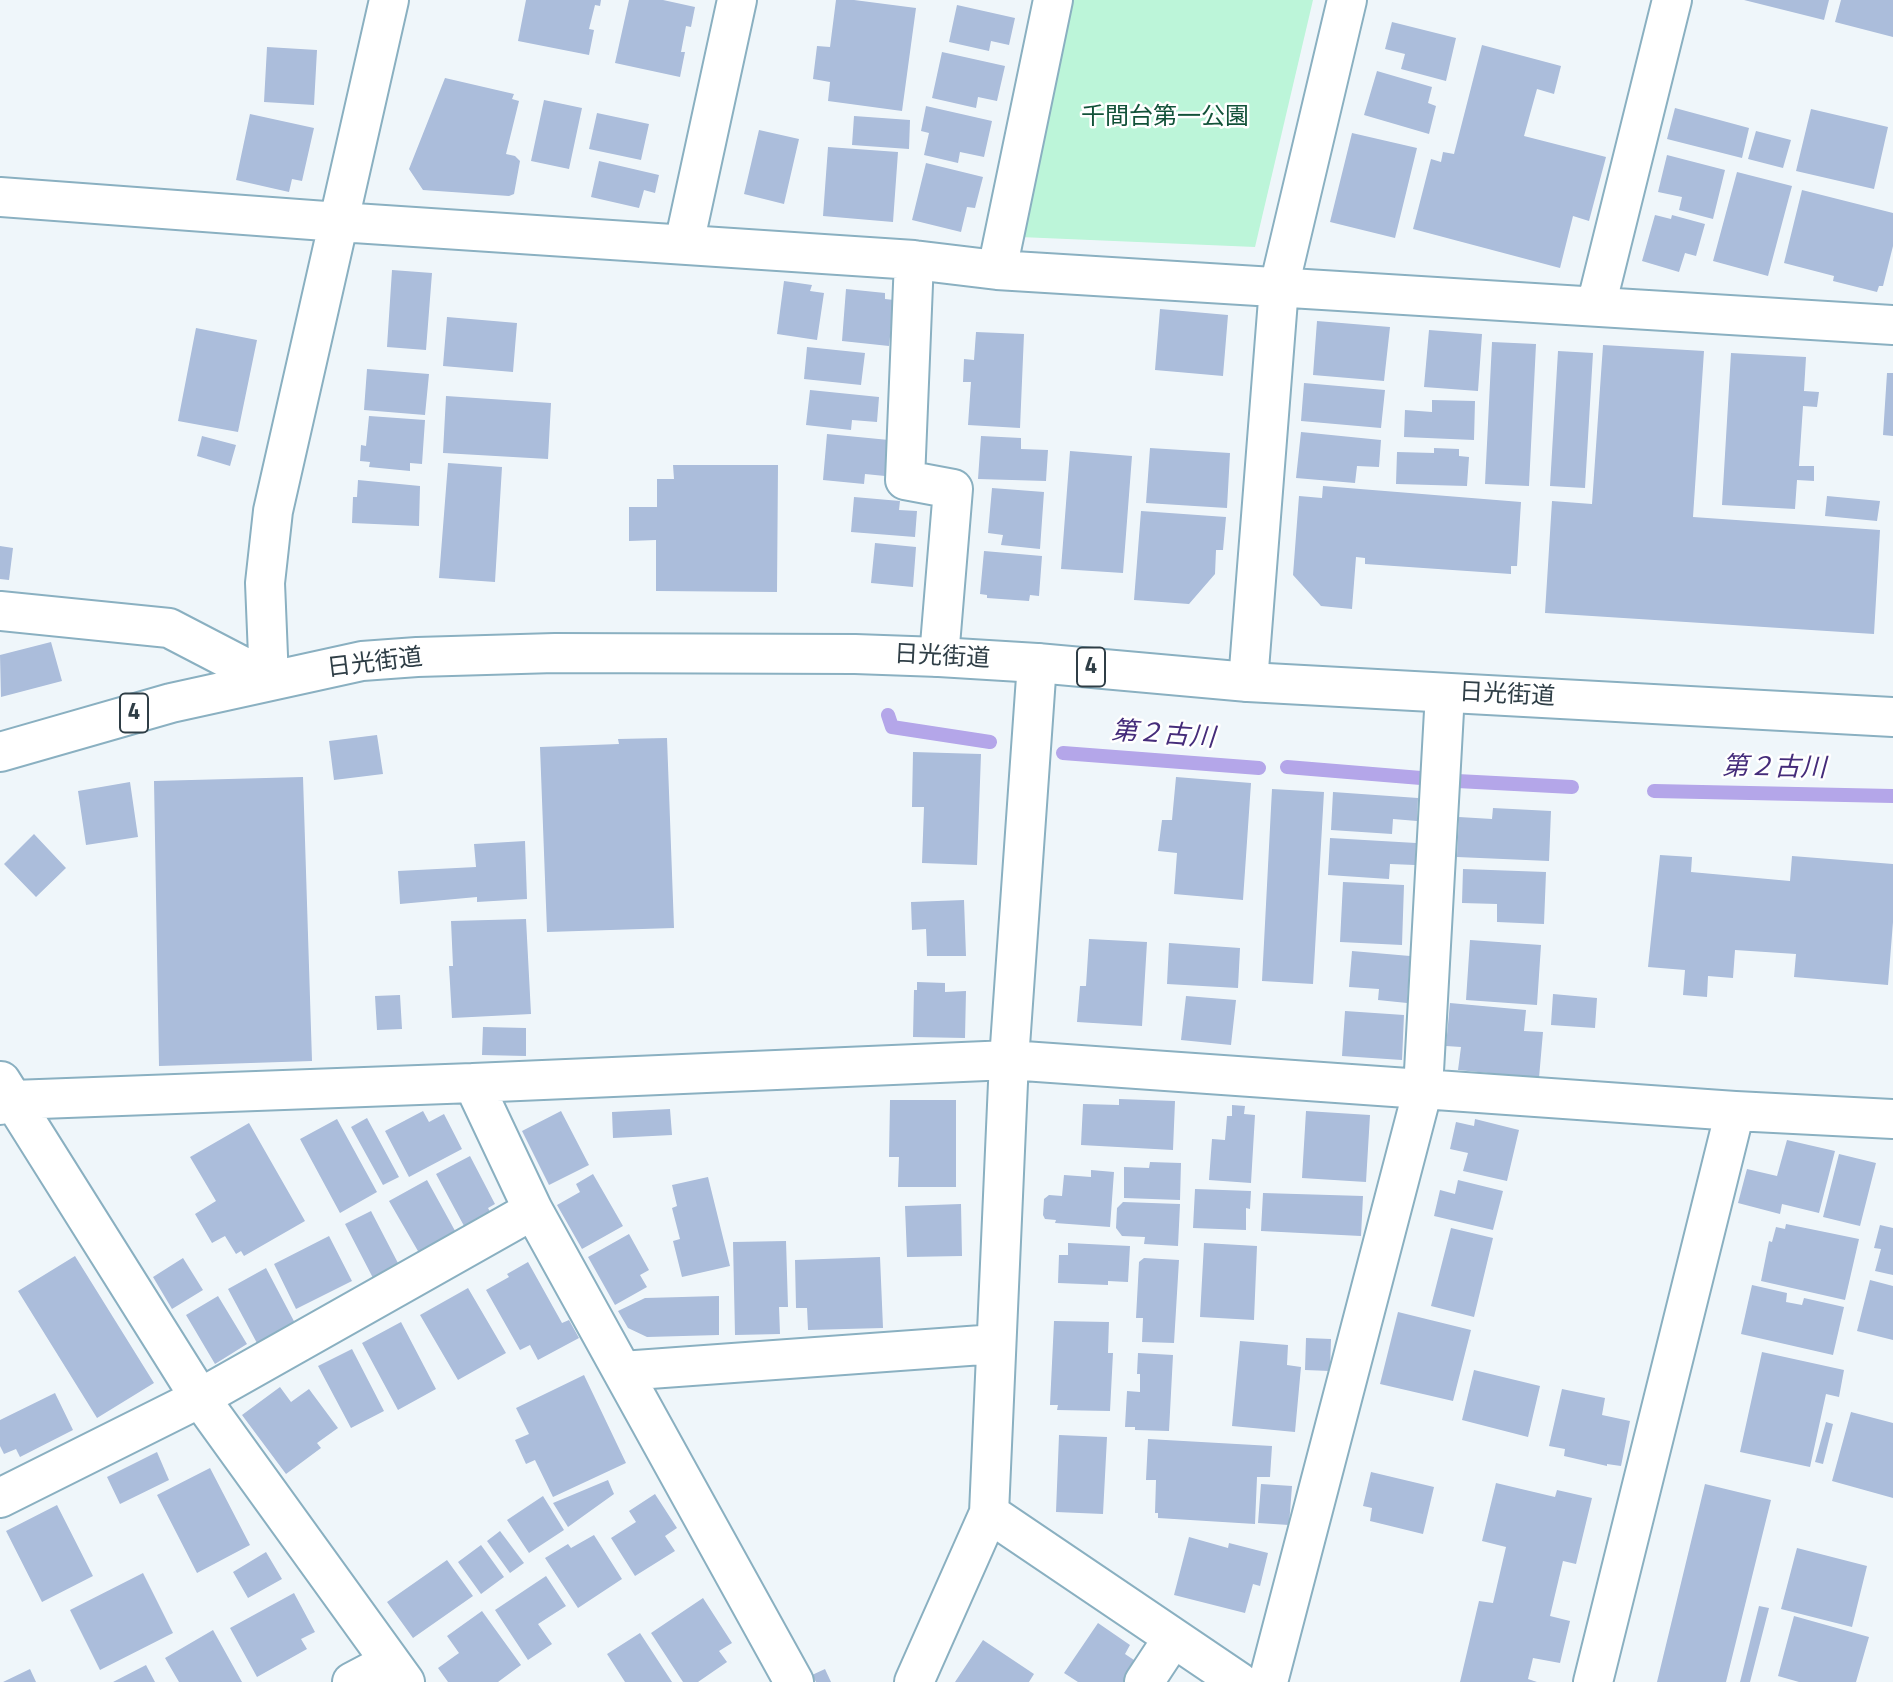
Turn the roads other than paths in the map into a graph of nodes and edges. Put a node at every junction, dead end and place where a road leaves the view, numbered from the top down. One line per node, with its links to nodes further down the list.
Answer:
1 (737, 0): 8 (main road)
2 (1053, 0): 10 (main road)
3 (1347, 0): 11 (main road)
4 (1672, 0): 12 (main road)
5 (388, 6): 7 (main road)
6 (0, 197): 7 (main road)
7 (339, 222): 8 (main road); 17 (main road)
8 (684, 244): 9 (main road)
9 (914, 260): 10 (main road); 15 (main road)
10 (997, 270): 11 (main road)
11 (1279, 287): 12 (main road); 18 (main road)
12 (1596, 306): 13 (main road)
13 (1893, 325)
14 (0, 611): 17 (main road)
15 (939, 657): 16 (main road, 日光街道 / 4); 17 (main road, 日光街道 / 4)
16 (1037, 663): 18 (main road, 日光街道 / 4); 22 (main road)
17 (269, 680): 21 (main road, 日光街道 / 4)
18 (1248, 682): 19 (main road, 日光街道 / 4)
19 (1445, 693): 20 (main road, 日光街道 / 4); 24 (main road)
20 (1893, 717)
21 (0, 752)
22 (1009, 1060): 23 (main road); 24 (main road); 29 (main road)
23 (473, 1083): 25 (main road); 28 (main road)
24 (1423, 1089): 26 (main road); 41 (main road)
25 (4, 1094): 31 (main road)
26 (1735, 1111): 27 (main road); 42 (main road)
27 (1893, 1119)
28 (533, 1210): 30 (main road); 31 (main road)
29 (996, 1344): 30 (main road); 33 (main road)
30 (622, 1371): 37 (main road)
31 (200, 1398): 32 (main road); 35 (main road)
32 (0, 1498)
33 (989, 1513): 34 (main road); 38 (main road)
34 (1173, 1637): 39 (main road); 40 (main road)
35 (398, 1672): 36 (main road)
36 (352, 1682)
37 (794, 1682)
38 (914, 1682)
39 (1144, 1682)
40 (1239, 1682)
41 (1268, 1682)
42 (1593, 1682)

